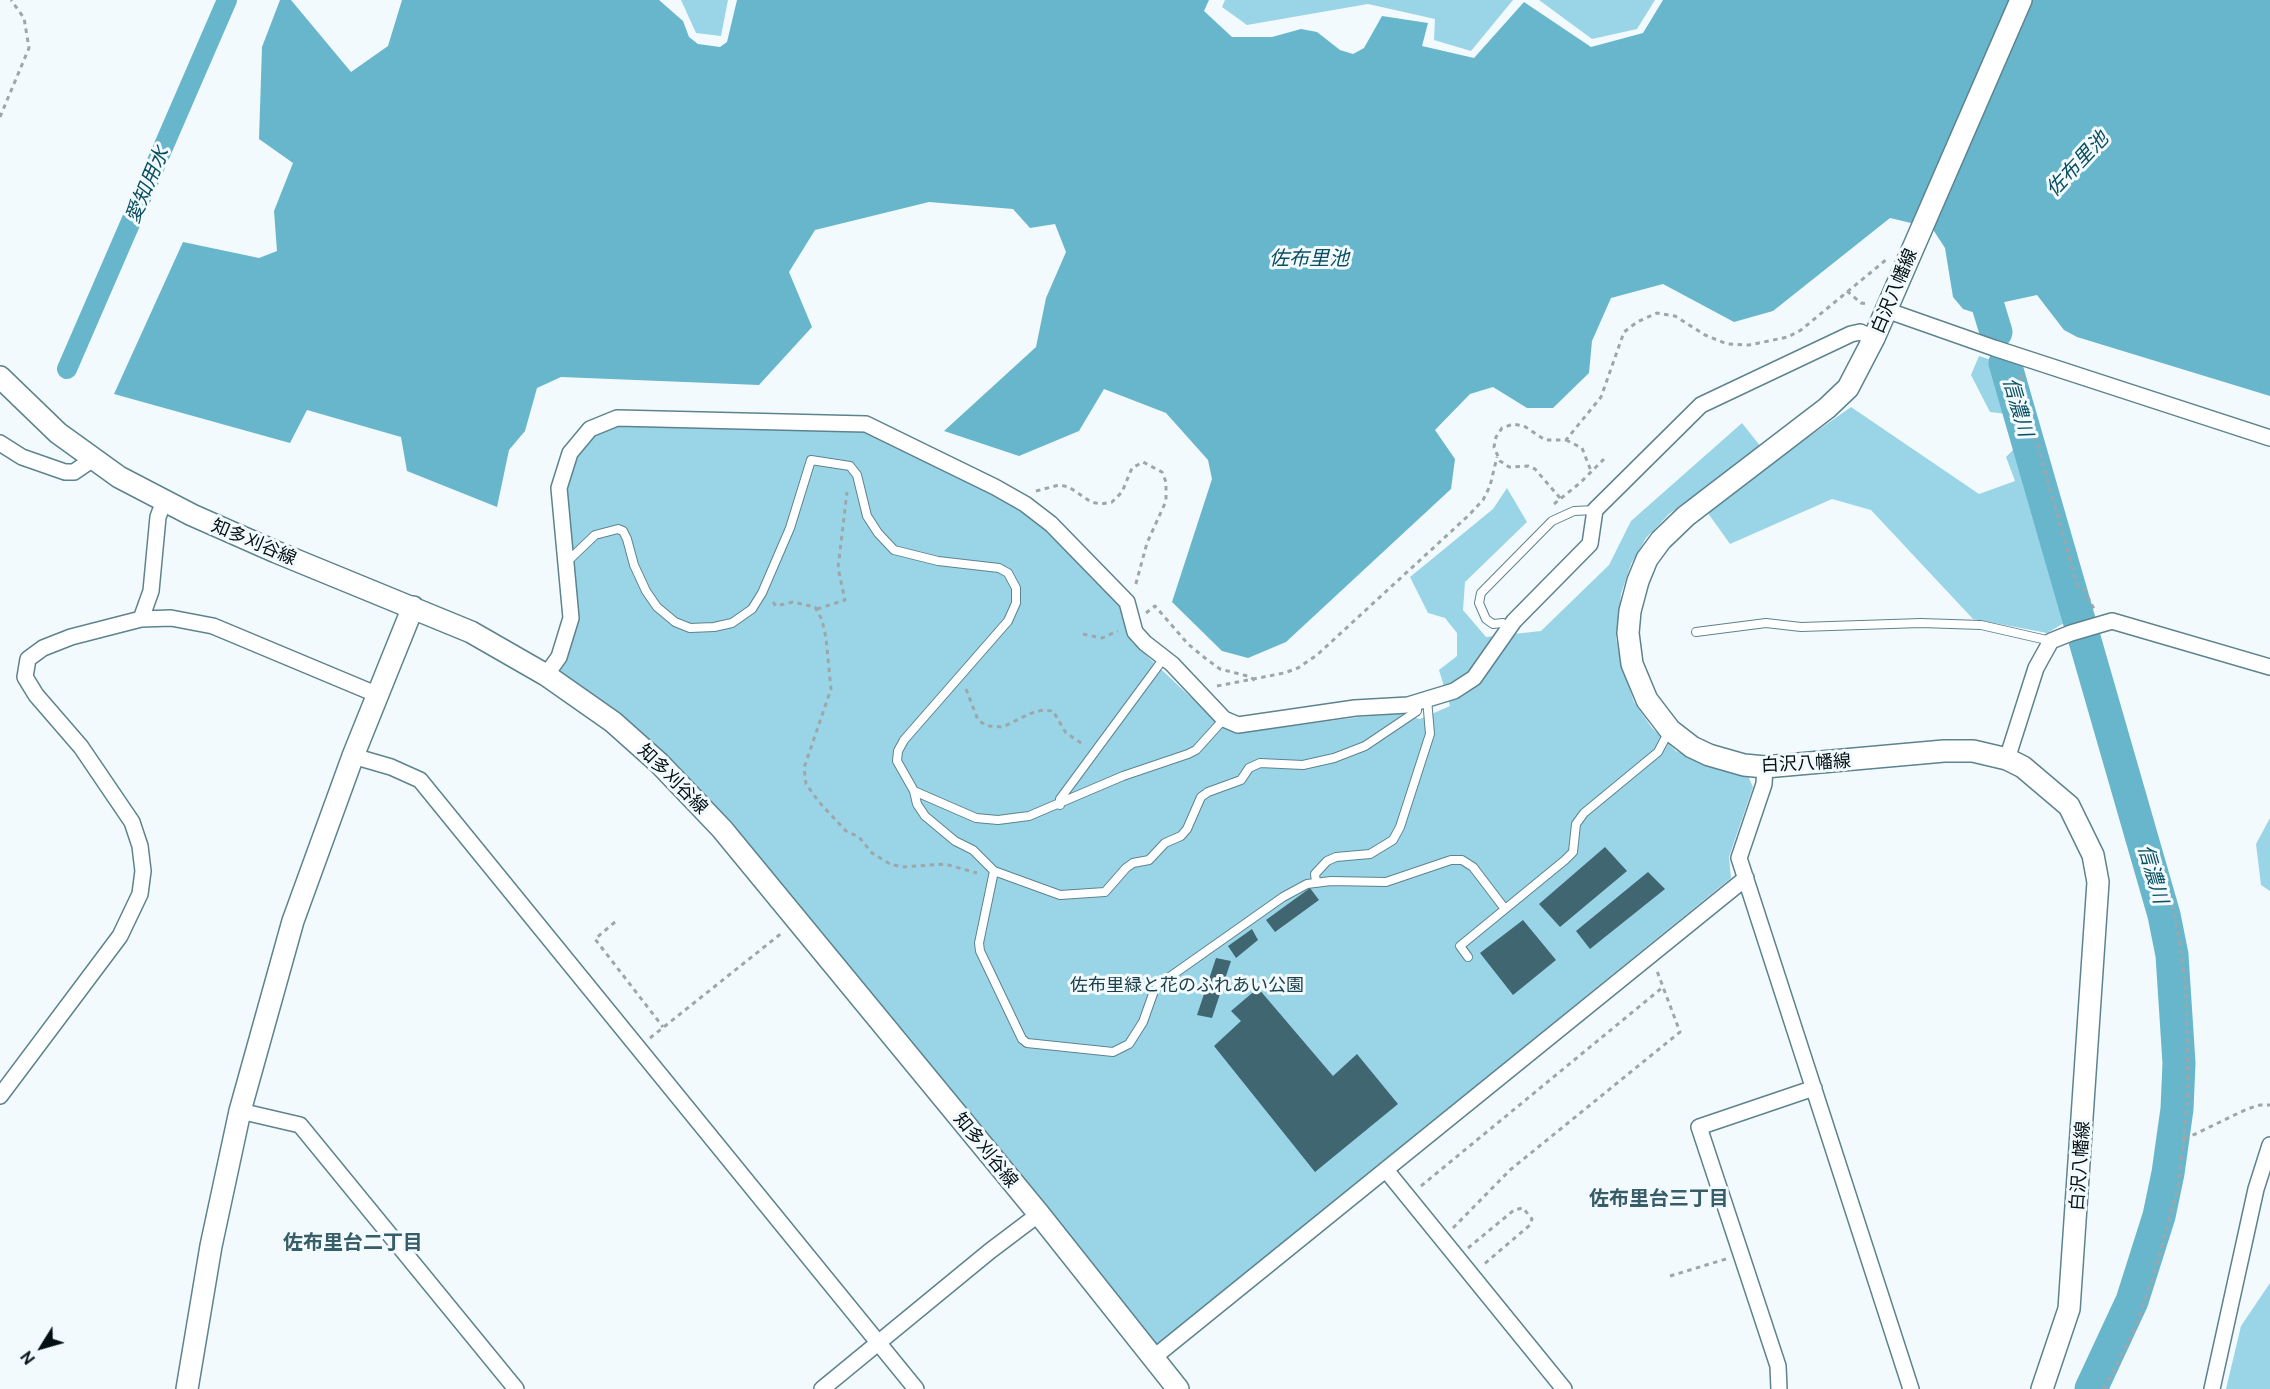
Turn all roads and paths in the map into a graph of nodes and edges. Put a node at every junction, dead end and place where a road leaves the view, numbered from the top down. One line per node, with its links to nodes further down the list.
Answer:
1 (11, 0): 3 (path)
2 (2021, 0): 4 (street, 白沢八幡線)
3 (0, 117)
4 (1914, 243): 5 (path); 6 (street, 白沢八幡線)
5 (1847, 291): 6 (path); 11 (path)
6 (1886, 310): 7 (street, 白沢八幡線); 8 (street)
7 (1874, 338): 20 (street); 39 (street, 白沢八幡線)
8 (2027, 359): 10 (street); 27 (path)
9 (0, 377): 14 (street, 知多刈谷線)
10 (2270, 438)
11 (1566, 440): 13 (path); 15 (path)
12 (0, 443): 14 (street)
13 (1497, 457): 17 (path); 35 (path)
14 (93, 459): 19 (street, 知多刈谷線)
15 (1592, 472)
16 (848, 481): 25 (path)
17 (1560, 498)
18 (1019, 500): 21 (street); 23 (street); 23 (path)
19 (164, 501): 24 (street, 知多刈谷線); 26 (street)
20 (1595, 510): 28 (street); 28 (lane)
21 (564, 560): 22 (lane); 33 (street)
22 (767, 584): 25 (path); 34 (lane)
23 (1127, 602): 31 (street)
24 (413, 607): 33 (street, 知多刈谷線); 36 (street)
25 (817, 609): 47 (path)
26 (141, 620): 36 (street); 59 (street)
27 (2097, 626): 30 (street); 32 (street)
28 (1509, 627): 37 (street)
29 (1696, 632): 30 (lane)
30 (2051, 641): 42 (street)
31 (1164, 658): 38 (street); 40 (lane)
32 (2270, 667)
33 (546, 675): 51 (street, 知多刈谷線)
34 (958, 680): 40 (path); 44 (lane)
35 (1211, 685)
36 (378, 695): 41 (street)
37 (1422, 701): 38 (street); 47 (lane); 49 (lane)
38 (1224, 718): 45 (lane)
39 (1670, 730): 43 (street, 白沢八幡線); 50 (lane)
40 (1096, 752): 45 (lane)
41 (353, 756): 57 (street); 61 (street)
42 (2007, 759): 43 (street, 白沢八幡線); 82 (street, 白沢八幡線)
43 (1765, 767): 48 (street)
44 (914, 791): 45 (lane); 47 (lane)
45 (1060, 805)
46 (2163, 867): 62 (path)
47 (994, 875): 49 (lane)
48 (1746, 878): 53 (street); 58 (street)
49 (1316, 882): 50 (lane)
50 (1505, 909): 54 (lane)
51 (798, 920): 56 (path); 66 (street, 知多刈谷線)
52 (615, 922): 56 (path)
53 (1651, 955): 55 (path); 64 (street)
54 (1468, 957)
55 (1663, 987): 65 (path); 67 (path)
56 (663, 1027): 57 (path)
57 (637, 1048): 72 (street)
58 (1814, 1088): 68 (street); 81 (street)
59 (0, 1096)
60 (2270, 1105): 62 (path)
61 (240, 1111): 74 (street); 75 (street)
62 (2184, 1137): 83 (path)
63 (2270, 1144): 84 (street)
64 (1386, 1170): 65 (street); 73 (street)
65 (1404, 1194): 67 (street)
66 (1039, 1214): 72 (street); 73 (street, 知多刈谷線)
67 (1440, 1240): 69 (street)
68 (1741, 1254): 71 (path); 80 (street)
69 (1456, 1258): 70 (street); 70 (path)
70 (1470, 1276): 79 (street)
71 (1670, 1276)
72 (878, 1344): 76 (street); 77 (street)
73 (1153, 1358): 78 (street, 知多刈谷線)
74 (187, 1389)
75 (516, 1389)
76 (822, 1389)
77 (916, 1389)
78 (1178, 1389)
79 (1563, 1389)
80 (1779, 1389)
81 (1911, 1389)
82 (2042, 1389)
83 (2104, 1389)
84 (2212, 1389)

